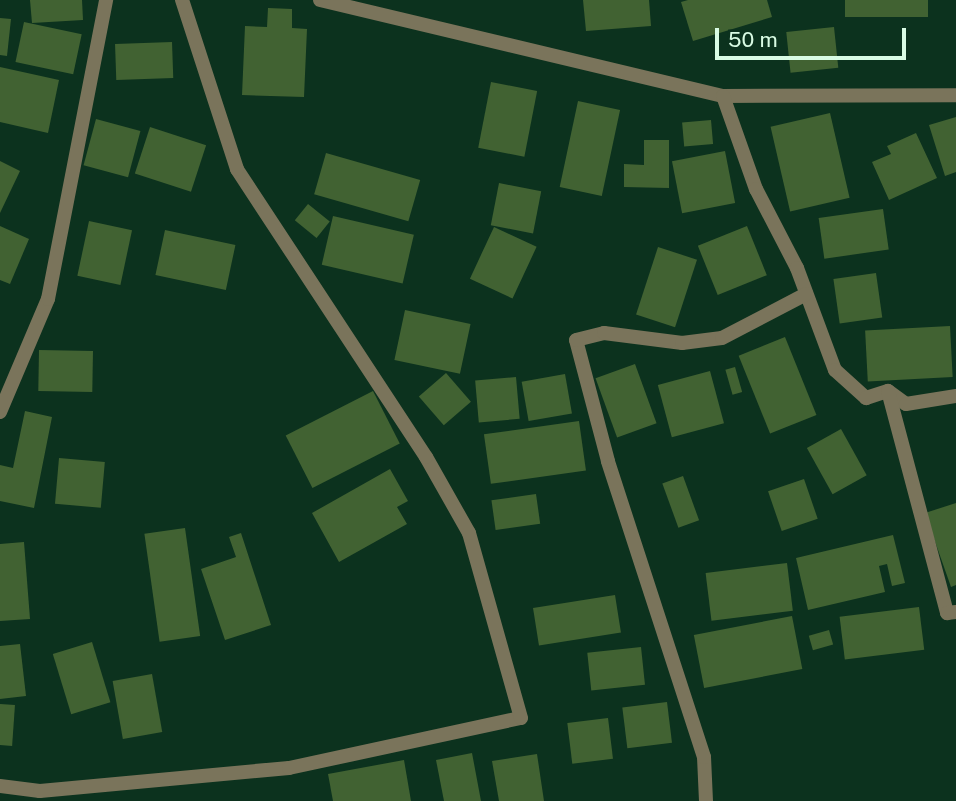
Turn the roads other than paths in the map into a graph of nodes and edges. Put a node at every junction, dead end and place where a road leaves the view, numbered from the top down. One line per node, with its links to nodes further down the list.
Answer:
1 (106, 0): 9 (street)
2 (181, 0): 11 (street)
3 (320, 0): 5 (street)
4 (956, 95): 5 (street)
5 (723, 96): 6 (street)
6 (806, 294): 7 (street); 12 (street)
7 (888, 391): 8 (street); 10 (street)
8 (956, 396)
9 (0, 412)
10 (956, 612)
11 (0, 786)
12 (706, 801)

